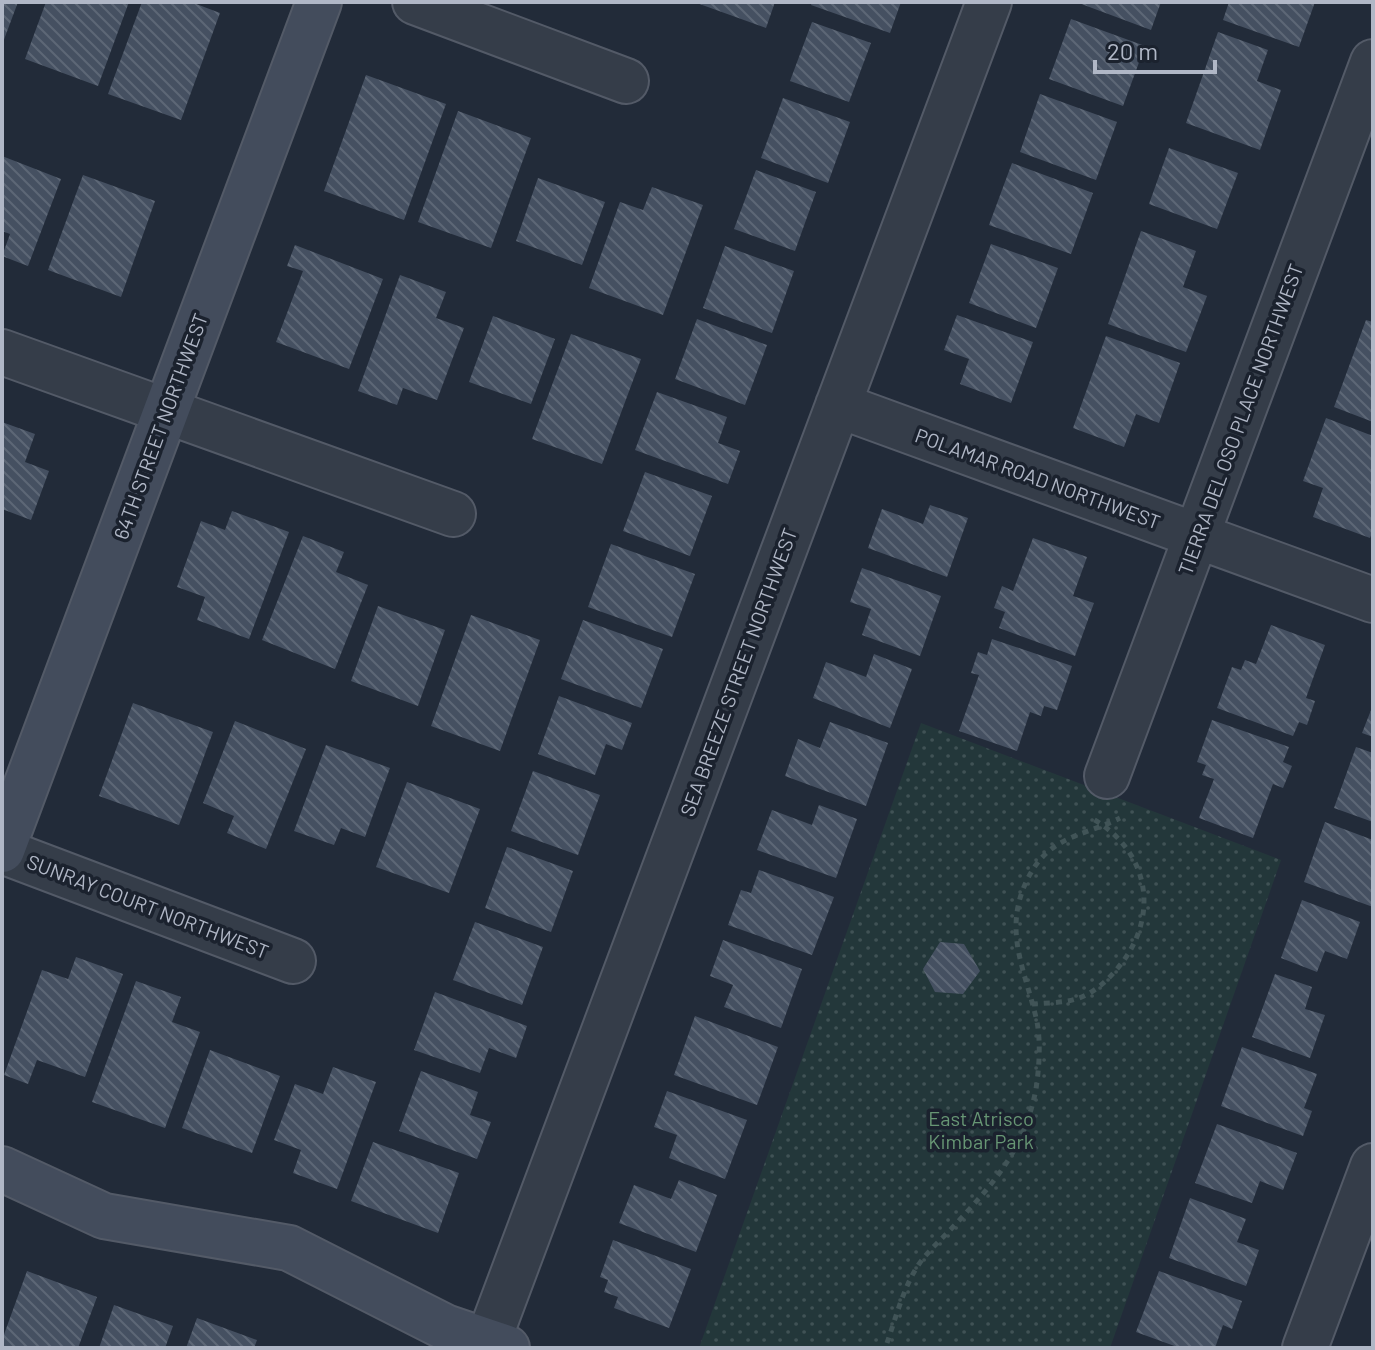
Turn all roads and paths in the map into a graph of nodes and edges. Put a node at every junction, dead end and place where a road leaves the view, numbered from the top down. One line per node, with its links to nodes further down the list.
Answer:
1 (319, 2): 8 (street, 64TH STREET NORTHWEST)
2 (415, 2): 5 (street)
3 (989, 2): 7 (street, SEA BREEZE STREET NORTHWEST)
4 (1373, 62): 10 (street, TIERRA DEL OSO PLACE NORTHWEST)
5 (626, 81)
6 (2, 352): 8 (street)
7 (838, 405): 10 (street, POLAMAR ROAD NORTHWEST); 22 (street, SEA BREEZE STREET NORTHWEST)
8 (166, 409): 9 (street); 16 (street, 64TH STREET NORTHWEST)
9 (453, 514)
10 (1196, 536): 11 (street, POLAMAR ROAD NORTHWEST); 12 (street, TIERRA DEL OSO PLACE NORTHWEST)
11 (1373, 600)
12 (1107, 776)
13 (1079, 811): 15 (path)
14 (1130, 812): 15 (path)
15 (1104, 825): 18 (path); 18 (path)
16 (2, 851): 17 (street, SUNRAY COURT NORTHWEST)
17 (293, 961)
18 (1032, 1004): 21 (path)
19 (1373, 1166): 23 (street)
20 (2, 1169): 22 (street)
21 (887, 1343)
22 (497, 1344)
23 (1305, 1348)

